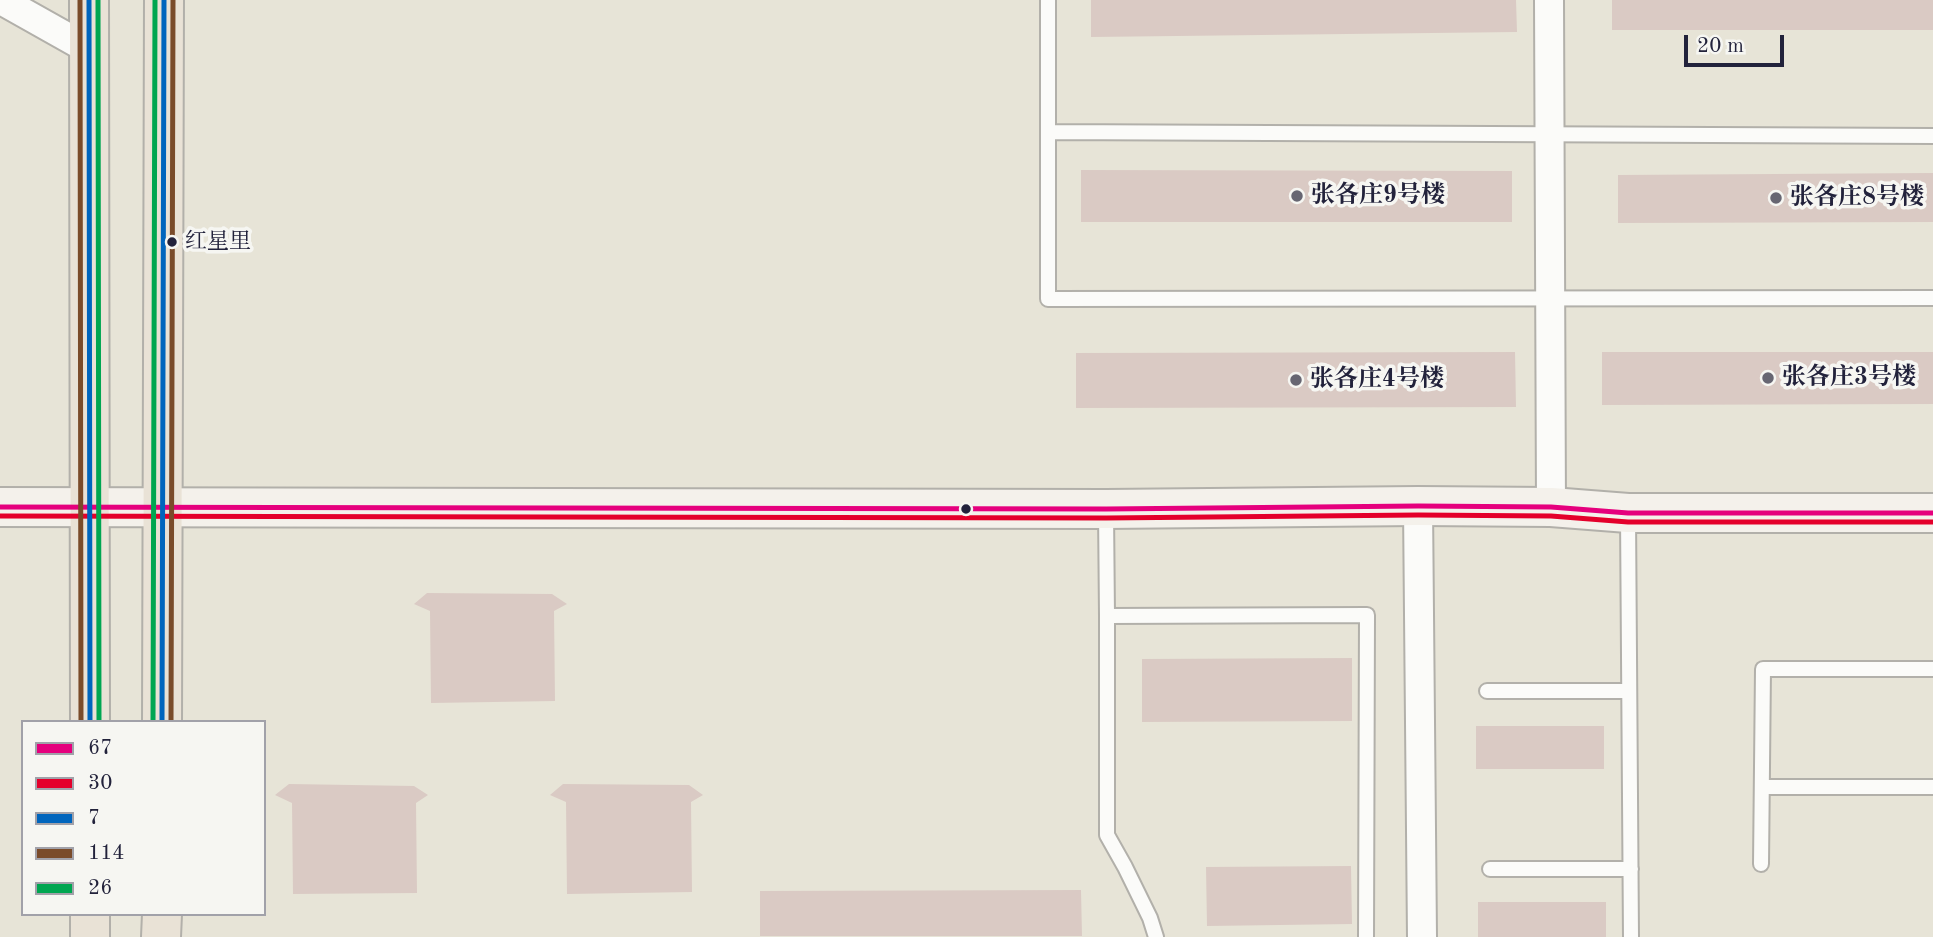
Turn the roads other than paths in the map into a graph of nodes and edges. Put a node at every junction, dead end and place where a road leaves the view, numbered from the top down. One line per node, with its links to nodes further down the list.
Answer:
1 (1, 0): 6 (street)
2 (89, 0): 6 (main road)
3 (164, 0): 15 (main road)
4 (1048, 0): 7 (lane)
5 (1549, 0): 8 (street)
6 (90, 50): 14 (main road)
7 (1048, 132): 8 (lane); 11 (lane)
8 (1549, 134): 9 (lane); 11 (street)
9 (1933, 136)
10 (1933, 298): 11 (lane)
11 (1549, 299): 16 (street)
12 (1418, 506): 16 (main road); 17 (main road); 37 (street)
13 (0, 507): 14 (main road)
14 (89, 507): 15 (main road); 24 (main road)
15 (163, 507): 17 (main road); 25 (main road)
16 (1551, 507): 18 (main road)
17 (1106, 509): 20 (lane)
18 (1628, 513): 19 (main road); 23 (lane)
19 (1933, 513)
20 (1107, 616): 35 (lane); 36 (lane)
21 (1933, 669): 26 (lane)
22 (1487, 691): 23 (lane)
23 (1629, 691): 30 (lane)
24 (90, 720)
25 (162, 720)
26 (1762, 787): 27 (lane); 28 (lane)
27 (1933, 787)
28 (1761, 864)
29 (1490, 869): 30 (lane)
30 (1630, 869): 38 (lane)
31 (90, 916): 33 (main road)
32 (162, 916): 34 (main road)
33 (90, 937)
34 (162, 937)
35 (1156, 937)
36 (1366, 937)
37 (1422, 937)
38 (1631, 937)

